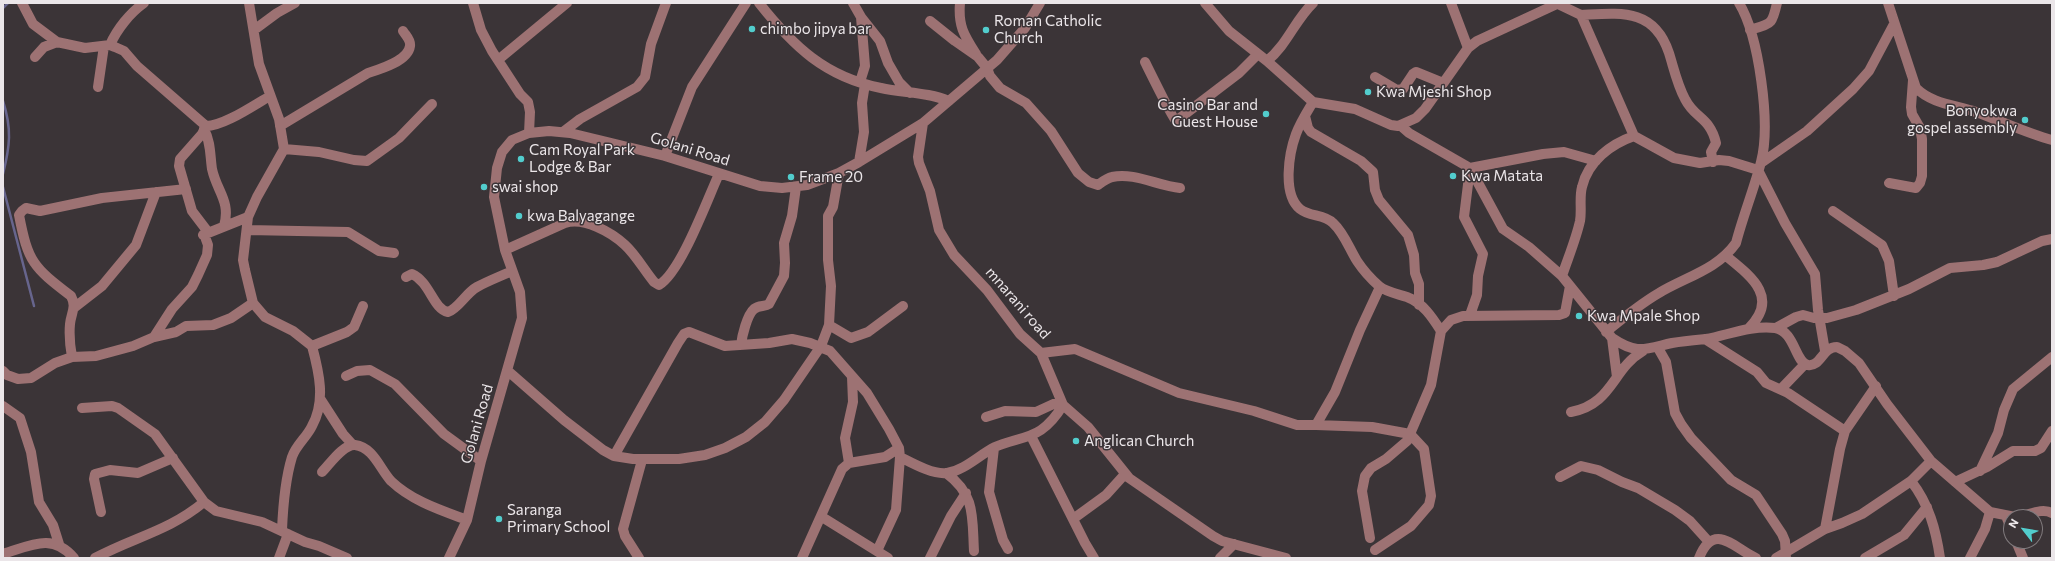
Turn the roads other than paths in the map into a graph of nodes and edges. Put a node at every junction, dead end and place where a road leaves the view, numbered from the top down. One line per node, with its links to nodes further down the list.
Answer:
1 (22, 3): 27 (street)
2 (144, 3): 28 (street)
3 (248, 3): 24 (street)
4 (295, 3): 24 (street)
5 (474, 3): 33 (street)
6 (567, 3): 33 (street)
7 (666, 3): 52 (street)
8 (746, 3): 57 (street)
9 (759, 3): 39 (street)
10 (853, 3): 21 (street)
11 (960, 3): 32 (street)
12 (1040, 3): 36 (street, Golani Road)
13 (1205, 3): 30 (street)
14 (1313, 3): 34 (street)
15 (1451, 3): 29 (street)
16 (1739, 3): 25 (street)
17 (1777, 3): 25 (street)
18 (1888, 3): 23 (street)
19 (1558, 4): 20 (street); 29 (street)
20 (1581, 15): 54 (street); 60 (street)
21 (861, 17): 39 (street); 42 (street)
22 (930, 21): 32 (street)
23 (1894, 24): 38 (street); 61 (street)
24 (254, 30): 43 (street)
25 (1750, 30): 61 (street)
26 (403, 32): 49 (street)
27 (56, 42): 28 (street); 31 (street)
28 (107, 45): 41 (street); 51 (street)
29 (1468, 48): 40 (street)
30 (1258, 54): 34 (street); 35 (street)
31 (35, 56)
32 (978, 58): 36 (street)
33 (498, 60): 53 (street)
34 (1267, 60): 45 (street)
35 (1145, 62)
36 (987, 68): 44 (street, Golani Road); 67 (street)
37 (1375, 77): 40 (street)
38 (1913, 79): 55 (street); 65 (street)
39 (863, 83): 42 (street); 59 (street)
40 (1443, 83): 50 (street)
41 (98, 87)
42 (911, 94): 44 (street)
43 (270, 96): 49 (street); 51 (street)
44 (949, 101): 48 (street, Golani Road)
45 (1314, 102): 47 (street); 50 (street)
46 (432, 104): 56 (street)
47 (1305, 116): 83 (street); 87 (street)
48 (923, 123): 59 (street, Golani Road); 107 (street, mnarani road)
49 (280, 126): 56 (street)
50 (1401, 126): 62 (street)
51 (205, 128): 68 (street); 72 (street)
52 (563, 132): 53 (street, Golani Road); 57 (street, Golani Road)
53 (529, 133): 76 (street, Golani Road)
54 (1634, 136): 58 (street); 60 (street)
55 (2052, 140)
56 (284, 149): 71 (street)
57 (665, 156): 64 (street, Golani Road)
58 (1596, 161): 62 (street); 80 (street)
59 (859, 162): 63 (street, Golani Road)
60 (1713, 162): 61 (street)
61 (1759, 166): 78 (street); 93 (street)
62 (1470, 168): 80 (street); 92 (street)
63 (839, 173): 66 (street, Golani Road); 94 (street)
64 (720, 174): 66 (street, Golani Road); 76 (street)
65 (1889, 183)
66 (796, 187): 101 (street)
67 (1180, 188)
68 (186, 189): 69 (street); 74 (street)
69 (156, 192): 90 (street); 90 (street)
70 (1832, 211): 84 (street)
71 (248, 217): 72 (street); 73 (street)
72 (224, 226): 74 (street)
73 (248, 230): 77 (street); 86 (street)
74 (204, 234): 99 (street)
75 (2052, 239): 84 (street)
76 (505, 250): 79 (street, Golani Road)
77 (394, 252)
78 (1726, 256): 96 (street); 98 (street)
79 (512, 271): 81 (street); 112 (street, Golani Road)
80 (1562, 276): 82 (street)
81 (406, 277)
82 (1570, 286): 85 (street); 91 (street)
83 (1380, 287): 87 (street); 124 (street)
84 (1894, 296): 93 (street)
85 (1582, 302): 91 (street); 98 (street)
86 (253, 303): 99 (street); 102 (street)
87 (1419, 305): 97 (street)
88 (363, 306): 102 (street)
89 (903, 306): 94 (street)
90 (75, 307): 108 (street)
91 (1565, 313): 92 (street)
92 (1470, 315): 97 (street)
93 (1820, 318): 95 (street); 106 (street)
94 (829, 325): 103 (street)
95 (1776, 328): 96 (street); 110 (street)
96 (1748, 329): 100 (street)
97 (1440, 331): 127 (street)
98 (1609, 335): 105 (street); 115 (street)
99 (154, 337): 108 (street)
100 (1705, 339): 104 (street); 117 (street)
101 (741, 345): 103 (street); 132 (street)
102 (312, 346): 118 (street)
103 (821, 346): 114 (street); 134 (street)
104 (1658, 348): 105 (street); 165 (street)
105 (1644, 350): 115 (street)
106 (1825, 351): 110 (street); 116 (street)
107 (1041, 353): 119 (street, mnarani road); 124 (street)
108 (72, 357): 111 (street)
109 (2052, 357): 138 (street)
110 (1805, 364): 117 (street)
111 (3, 371)
112 (508, 371): 132 (street); 135 (street, Golani Road)
113 (346, 376): 135 (street)
114 (852, 377): 131 (street); 137 (street)
115 (1617, 377): 122 (street)
116 (1876, 386): 125 (street); 136 (street)
117 (1781, 389): 125 (street)
118 (321, 400): 129 (street); 155 (street)
119 (1062, 403): 123 (street); 128 (street); 141 (street, mnarani road)
120 (3, 406): 158 (street)
121 (82, 408): 133 (street)
122 (1571, 412)
123 (986, 417)
124 (1316, 425): 127 (street)
125 (1845, 431): 154 (street)
126 (2052, 431): 138 (street)
127 (1410, 434): 156 (street); 161 (street)
128 (1031, 436): 130 (street); 152 (street)
129 (353, 445): 139 (street); 153 (street)
130 (994, 448): 140 (street); 160 (street)
131 (900, 453): 137 (street); 140 (street); 162 (street)
132 (614, 456): 134 (street)
133 (173, 458): 146 (street); 148 (street)
134 (642, 460): 171 (street)
135 (481, 461): 153 (street, Golani Road)
136 (1931, 461): 143 (street); 144 (street)
137 (849, 463): 151 (street)
138 (1980, 471): 144 (street)
139 (322, 472)
140 (946, 473): 145 (street)
141 (1125, 474): 152 (street); 159 (street, mnarani road)
142 (1560, 477): 157 (street)
143 (1911, 481): 147 (street); 154 (street)
144 (1955, 482): 149 (street)
145 (966, 493): 163 (street); 174 (street)
146 (204, 502): 155 (street); 167 (street)
147 (1927, 507): 181 (street); 182 (street)
148 (101, 512)
149 (1990, 512): 150 (street); 183 (street)
150 (2003, 515)
151 (822, 517): 162 (street); 172 (street)
152 (1073, 519): 175 (street)
153 (467, 520): 170 (street, Golani Road)
154 (1825, 529): 165 (street)
155 (285, 532): 168 (street); 169 (street)
156 (1370, 538)
157 (1708, 542): 178 (street); 179 (street)
158 (59, 544): 164 (street); 166 (street)
159 (1234, 544): 176 (street); 177 (street, mnarani road)
160 (1008, 550)
161 (1375, 550)
162 (877, 551): 173 (street)
163 (974, 551)
164 (3, 554)
165 (1787, 555): 180 (street)
166 (74, 558)
167 (96, 558)
168 (279, 558)
169 (347, 558)
170 (448, 558)
171 (639, 558)
172 (802, 558)
173 (888, 558)
174 (930, 558)
175 (1094, 558)
176 (1220, 558)
177 (1286, 558)
178 (1699, 558)
179 (1756, 558)
180 (1776, 558)
181 (1865, 558)
182 (1940, 558)
183 (1970, 558)

